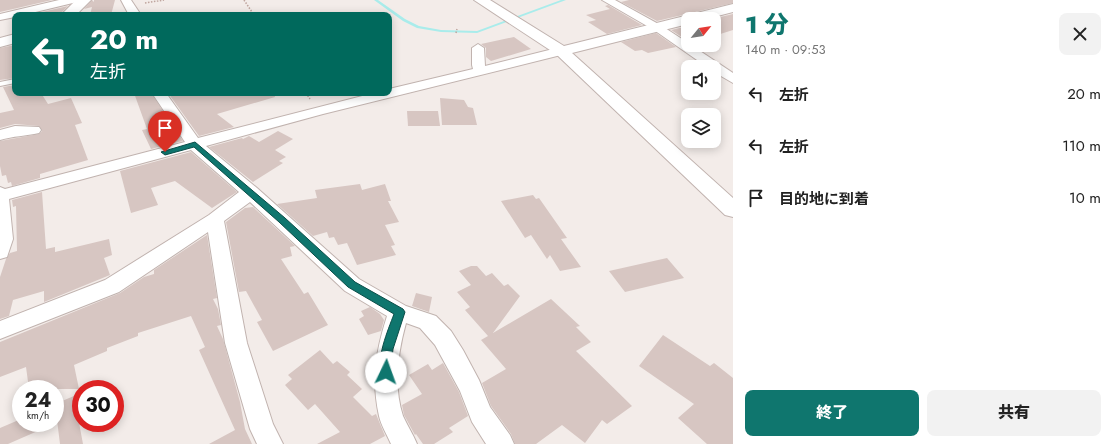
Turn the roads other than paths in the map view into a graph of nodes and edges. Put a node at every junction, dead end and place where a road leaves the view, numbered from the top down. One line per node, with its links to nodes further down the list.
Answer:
1 (73, 0): 6 (street)
2 (84, 0): 7 (street)
3 (481, 0): 16 (street)
4 (607, 0): 12 (street)
5 (733, 8): 8 (street)
6 (21, 12)
7 (71, 12)
8 (717, 12)
9 (12, 14): 10 (street)
10 (0, 17)
11 (681, 21): 12 (street)
12 (658, 28): 16 (street); 18 (street)
13 (12, 39): 14 (street)
14 (0, 43)
15 (478, 48): 17 (street)
16 (561, 52): 17 (street); 29 (street)
17 (481, 71): 21 (street)
18 (733, 79)
19 (12, 81): 20 (lane)
20 (0, 84)
21 (392, 93)
22 (160, 96): 26 (street)
23 (379, 96): 26 (street)
24 (34, 130): 25 (street)
25 (0, 135)
26 (195, 145): 27 (street); 28 (street)
27 (251, 192): 30 (street); 32 (street)
28 (0, 195): 31 (street)
29 (733, 210)
30 (215, 219): 33 (street); 34 (street)
31 (0, 252)
32 (399, 312): 35 (street); 36 (street)
33 (0, 330)
34 (270, 444)
35 (404, 444)
36 (501, 444)

